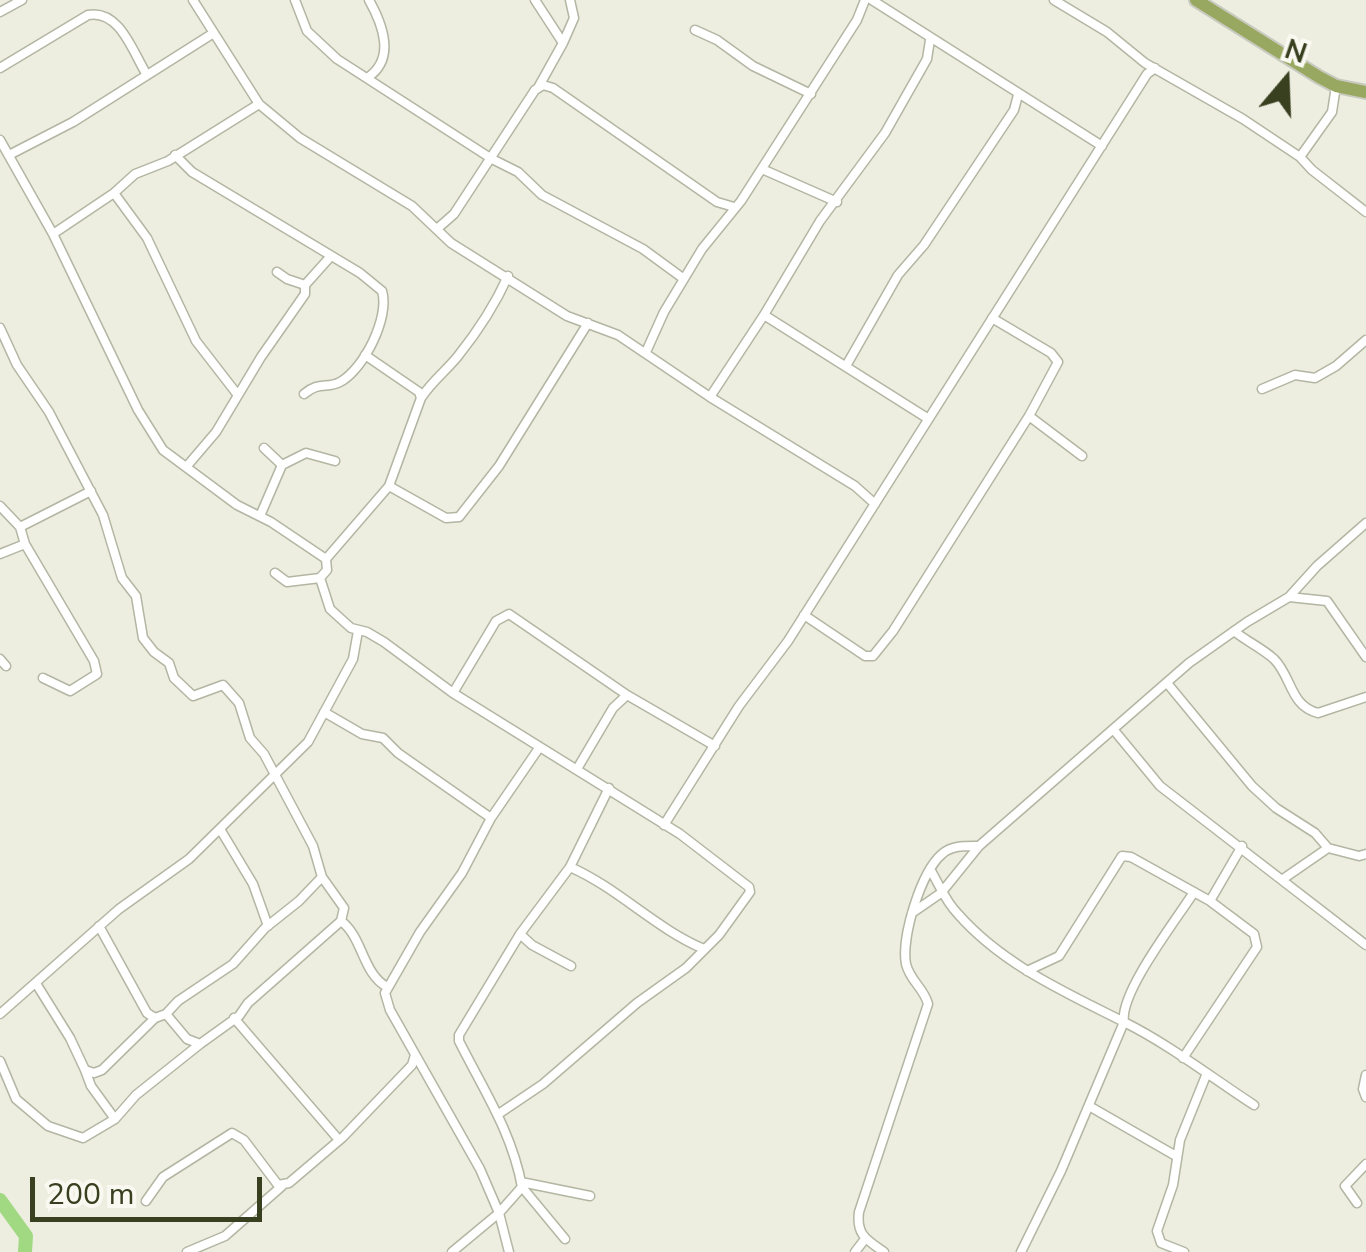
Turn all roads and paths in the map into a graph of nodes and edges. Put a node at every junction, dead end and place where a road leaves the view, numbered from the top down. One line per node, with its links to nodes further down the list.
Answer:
1 (22, 0): 10 (street)
2 (193, 0): 12 (street)
3 (295, 0): 18 (street)
4 (370, 0): 18 (street)
5 (535, 0): 14 (street)
6 (570, 0): 14 (street)
7 (868, 0): 13 (street); 22 (street)
8 (1054, 0): 16 (street)
9 (1196, 0): 20 (main road)
10 (0, 12)
11 (695, 30): 22 (street)
12 (212, 34): 17 (street); 24 (street)
13 (930, 40): 23 (street); 33 (street)
14 (562, 42): 19 (street)
15 (0, 68): 17 (street)
16 (1151, 71): 26 (street); 29 (street)
17 (146, 76): 27 (street)
18 (367, 78): 30 (street)
19 (540, 86): 30 (street); 34 (street)
20 (1336, 86): 21 (main road); 29 (street)
21 (1366, 92)
22 (811, 94): 31 (street)
23 (1018, 96): 26 (street); 52 (street)
24 (258, 104): 28 (street); 36 (street)
25 (1, 142): 27 (street)
26 (1102, 146): 44 (street)
27 (11, 154): 37 (street)
28 (175, 155): 32 (street); 38 (street)
29 (1300, 157): 35 (street)
30 (492, 158): 36 (street); 41 (street)
31 (762, 169): 33 (street); 34 (street)
32 (114, 193): 37 (street); 54 (street)
33 (837, 202): 43 (street)
34 (734, 207): 41 (street)
35 (1366, 212)
36 (438, 228): 40 (street)
37 (53, 234): 64 (street)
38 (332, 256): 42 (street); 50 (street)
39 (277, 272): 42 (street)
40 (508, 276): 45 (street); 57 (street)
41 (684, 279): 48 (street)
42 (305, 285): 54 (street)
43 (764, 315): 52 (street); 56 (street)
44 (992, 318): 58 (street); 59 (street)
45 (588, 322): 48 (street); 65 (street)
46 (0, 328): 49 (street)
47 (1366, 340): 53 (street)
48 (646, 352): 56 (street)
49 (12, 354): 51 (street); 66 (street)
50 (365, 354): 55 (street); 57 (street)
51 (0, 360)
52 (846, 366): 59 (street)
53 (1262, 389)
54 (237, 394): 64 (street)
55 (304, 394)
56 (710, 397): 67 (street)
57 (421, 398): 65 (street)
58 (1029, 416): 61 (street); 78 (street)
59 (927, 418): 67 (street)
60 (264, 448): 63 (street)
61 (1082, 456)
62 (335, 461): 63 (street)
63 (282, 465): 69 (street)
64 (188, 466): 69 (street)
65 (390, 486): 74 (street)
66 (91, 490): 71 (street); 92 (street)
67 (874, 504): 78 (street)
68 (0, 506): 71 (street)
69 (260, 516): 74 (street)
70 (1366, 523): 77 (street)
71 (20, 528): 72 (street)
72 (25, 544): 73 (street); 82 (street)
73 (0, 554)
74 (326, 559): 76 (street)
75 (275, 572): 76 (street)
76 (320, 578): 79 (street)
77 (1289, 598): 80 (street); 81 (street)
78 (804, 615): 89 (street)
79 (358, 631): 84 (street); 87 (street)
80 (1234, 631): 83 (street); 86 (street)
81 (1366, 657)
82 (43, 678)
83 (1167, 684): 88 (street); 99 (street)
84 (452, 693): 85 (street); 90 (street)
85 (627, 695): 89 (street); 91 (street)
86 (1366, 698)
87 (324, 712): 92 (street); 94 (street)
88 (1113, 729): 97 (street); 98 (street)
89 (715, 746): 95 (street)
90 (540, 748): 91 (street); 94 (street)
91 (578, 769): 93 (street)
92 (276, 776): 96 (street); 103 (street)
93 (610, 788): 95 (street); 101 (street)
94 (491, 818): 118 (street)
95 (664, 824): 114 (street)
96 (220, 828): 110 (street); 111 (street)
97 (979, 846): 102 (street); 106 (street)
98 (1242, 846): 104 (street); 107 (street)
99 (1328, 848): 100 (street); 104 (street)
100 (1366, 854)
101 (570, 868): 112 (street); 114 (street)
102 (930, 869): 106 (street); 108 (street)
103 (322, 877): 109 (street); 111 (street)
104 (1283, 879): 113 (street)
105 (1194, 892): 107 (street); 116 (street); 123 (street)
106 (941, 893): 108 (street); 116 (street)
107 (1210, 901): 126 (street)
108 (912, 914): 146 (street)
109 (341, 921): 118 (street); 122 (street)
110 (99, 926): 117 (street); 121 (street)
111 (268, 926): 120 (street)
112 (520, 934): 115 (street); 134 (street)
113 (1366, 945)
114 (704, 949): 134 (street)
115 (571, 966)
116 (1028, 971): 123 (street)
117 (37, 984): 119 (street); 128 (street)
118 (388, 986): 125 (street)
119 (0, 1014)
120 (166, 1014): 121 (street); 124 (street)
121 (155, 1018): 128 (street)
122 (234, 1018): 124 (street); 136 (street)
123 (1124, 1022): 126 (street); 133 (street)
124 (200, 1044): 135 (street)
125 (416, 1055): 136 (street); 144 (street)
126 (1183, 1058): 129 (street)
127 (0, 1061): 135 (street)
128 (85, 1070): 135 (street)
129 (1207, 1073): 132 (street); 137 (street)
130 (1366, 1075): 131 (street)
131 (1366, 1097)
132 (1254, 1105)
133 (1089, 1106): 137 (street); 152 (street)
134 (500, 1113): 139 (street)
135 (115, 1119)
136 (339, 1140): 140 (street)
137 (1176, 1156): 153 (street)
138 (1366, 1164): 143 (street)
139 (522, 1184): 141 (street); 144 (street); 145 (street)
140 (282, 1186): 142 (street); 147 (street)
141 (590, 1196)
142 (146, 1201)
143 (1358, 1202)
144 (498, 1212): 148 (street); 149 (street)
145 (565, 1239)
146 (865, 1239): 150 (street); 151 (street)
147 (187, 1252)
148 (452, 1252)
149 (509, 1252)
150 (854, 1252)
151 (884, 1252)
152 (1021, 1252)
153 (1184, 1252)

